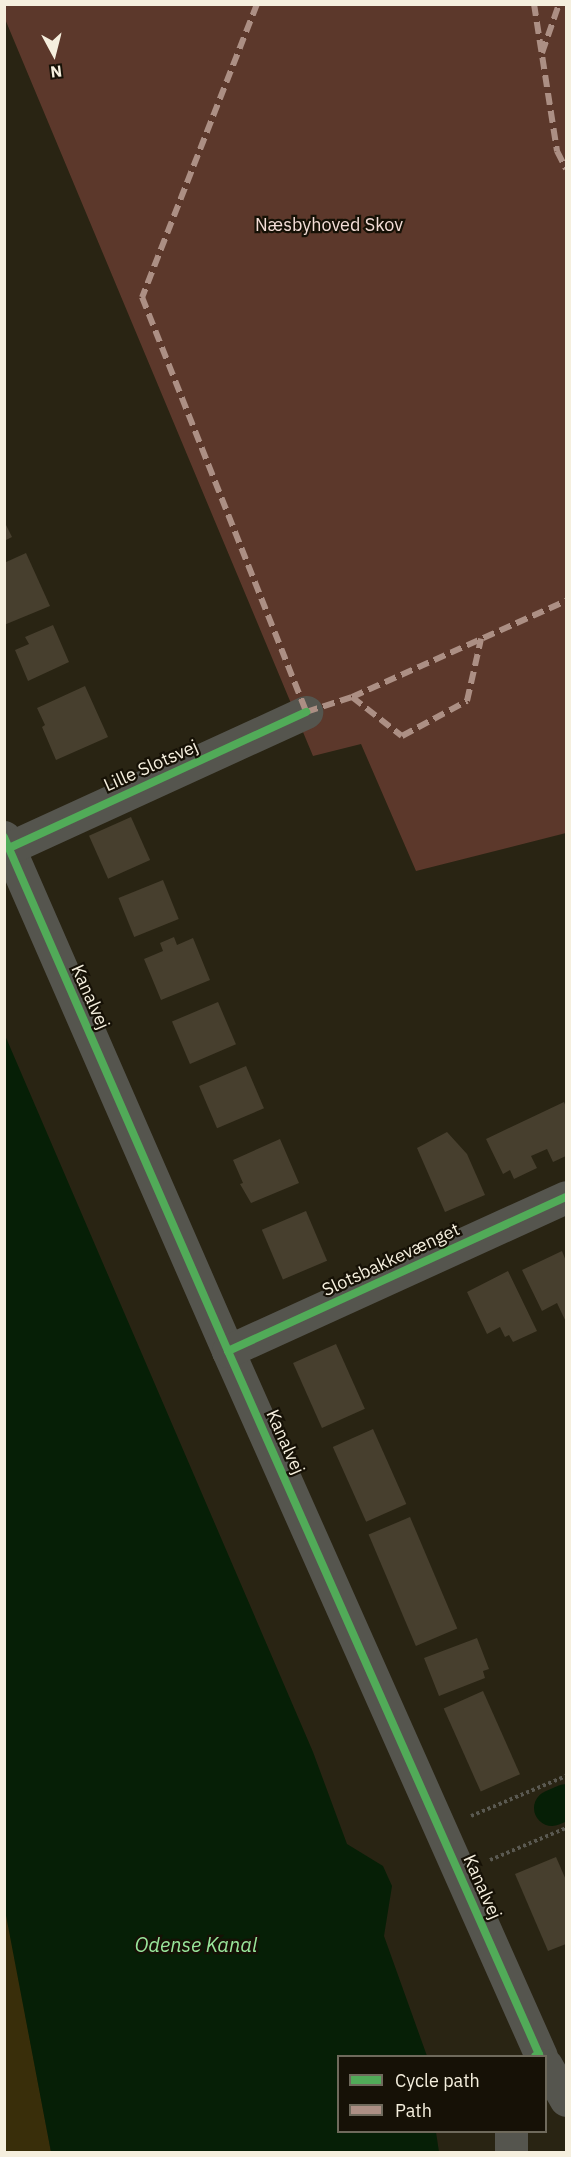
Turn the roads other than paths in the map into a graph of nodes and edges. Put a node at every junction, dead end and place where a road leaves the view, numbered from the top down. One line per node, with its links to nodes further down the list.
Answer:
1 (306, 712): 2 (street, Lille Slotsvej)
2 (7, 842): 4 (street, Kanalvej)
3 (567, 1197): 4 (street, Slotsbakkevænget)
4 (228, 1352): 5 (street, Kanalvej)
5 (539, 2055)
6 (547, 2069): 7 (street, Kanalvej)
7 (567, 2100)
8 (511, 2133): 9 (street)
9 (511, 2152)

